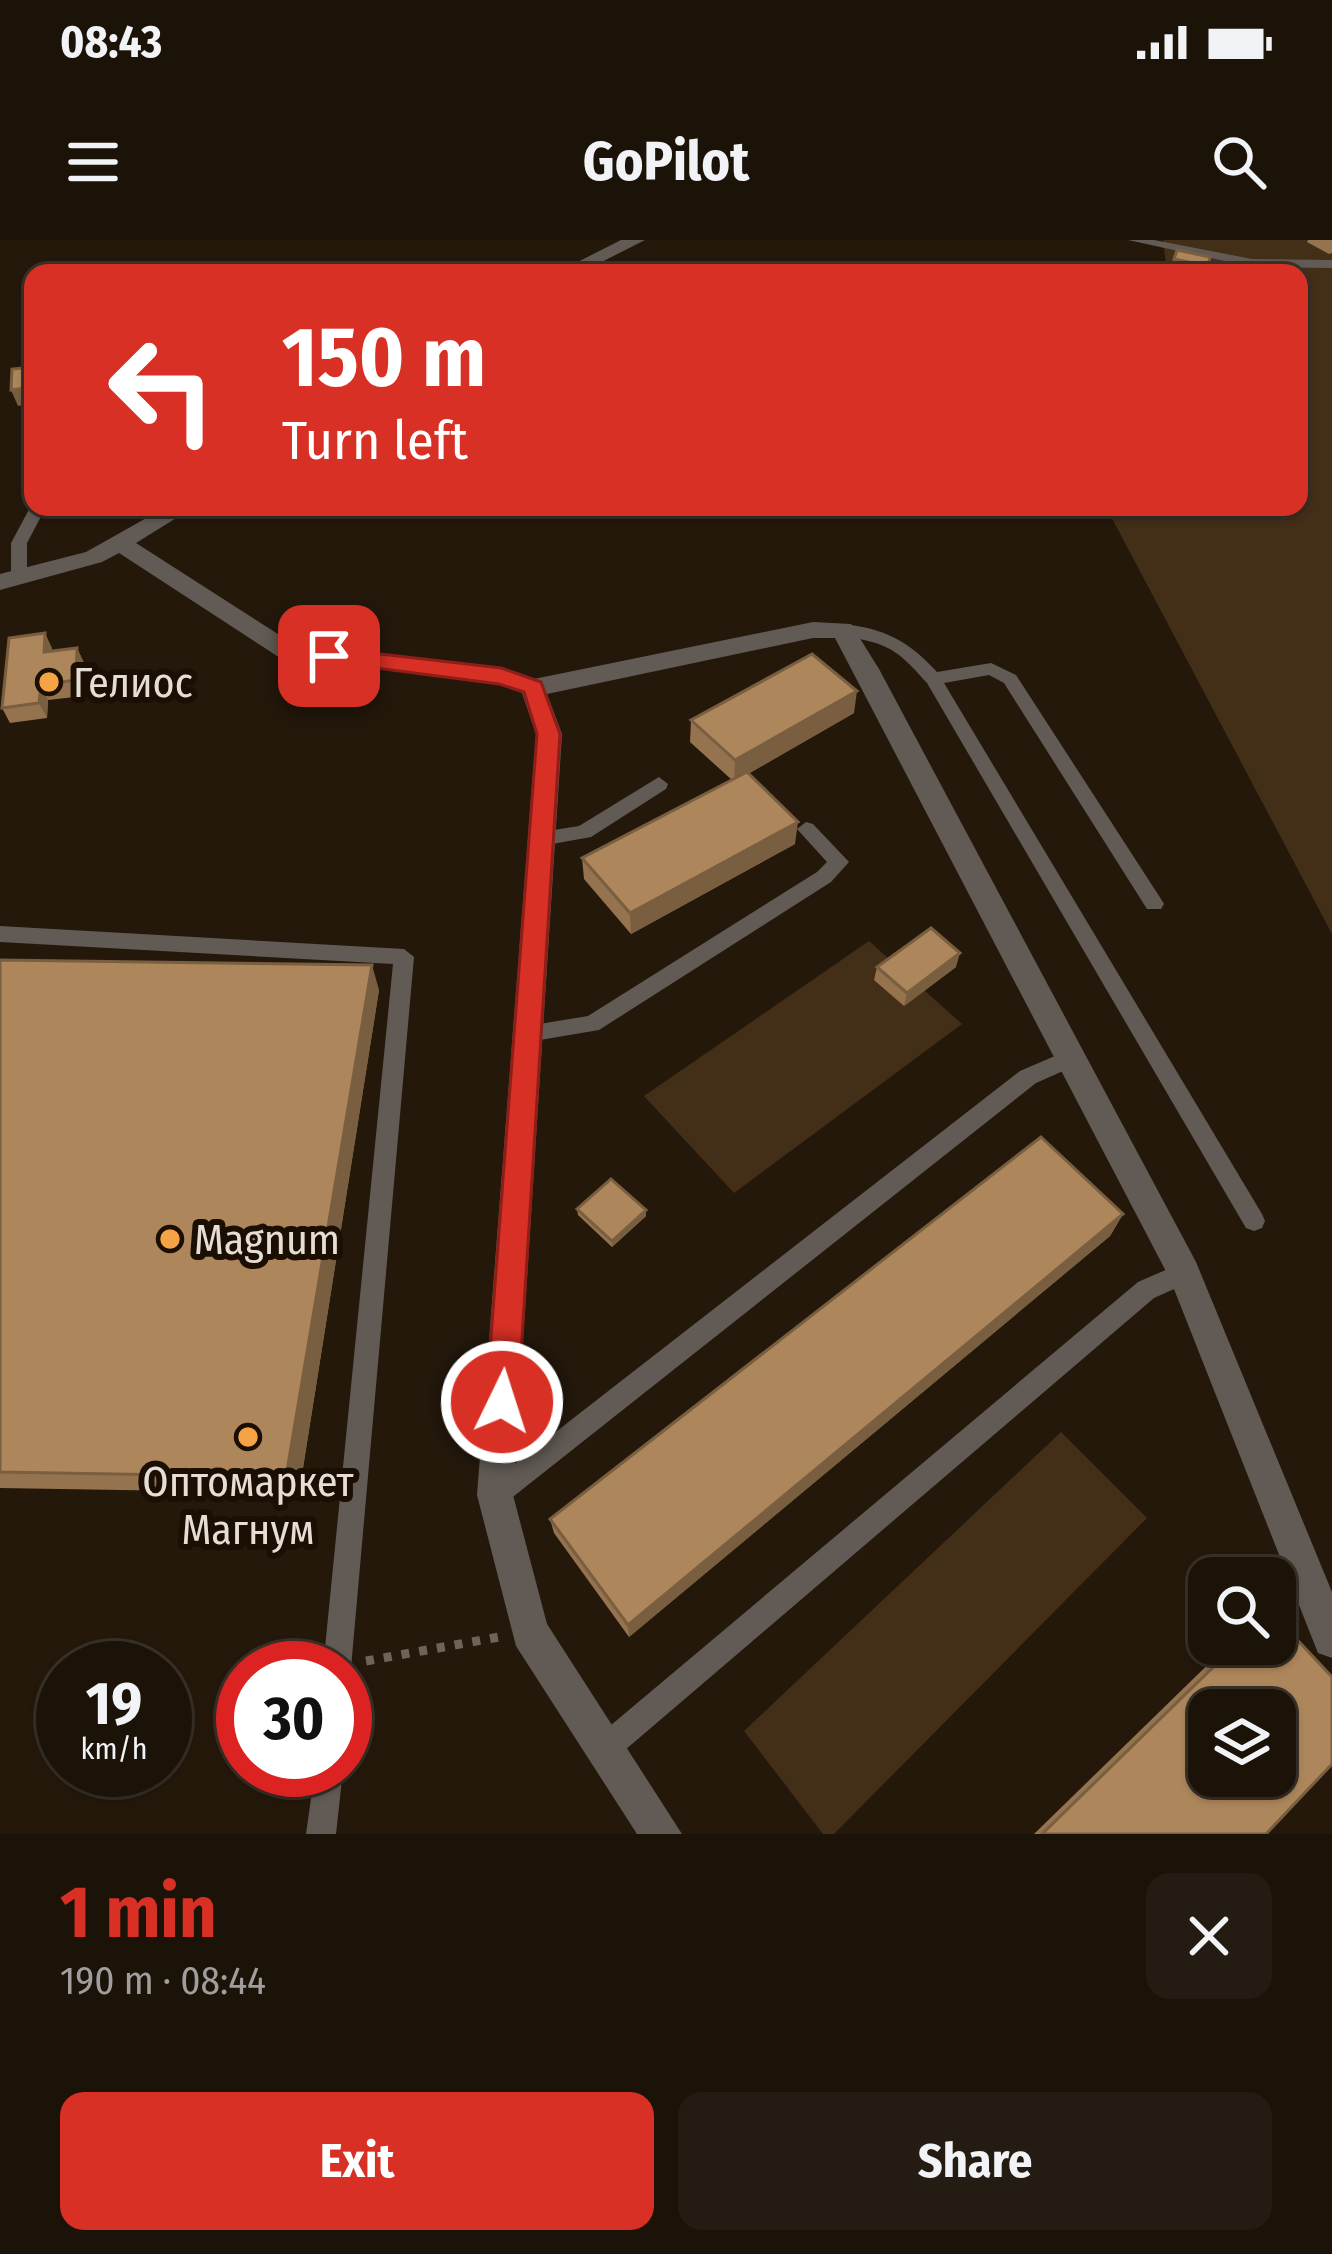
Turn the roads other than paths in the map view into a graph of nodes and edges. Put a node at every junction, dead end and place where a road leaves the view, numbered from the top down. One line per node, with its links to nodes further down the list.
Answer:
1 (636, 240): 3 (street)
2 (1134, 240): 4 (lane)
3 (584, 264)
4 (1332, 264)
5 (33, 516): 8 (lane)
6 (168, 516): 7 (street)
7 (121, 544): 8 (street); 11 (street)
8 (9, 580)
9 (842, 631): 10 (lane); 11 (street); 18 (street)
10 (933, 679): 15 (lane); 19 (lane)
11 (533, 688): 14 (street)
12 (658, 784): 14 (lane)
13 (806, 829): 17 (lane)
14 (541, 839): 17 (street)
15 (1154, 904)
16 (0, 934): 23 (lane)
17 (528, 1033): 21 (street)
18 (1071, 1058): 20 (street); 21 (lane)
19 (1254, 1221)
20 (1184, 1273): 22 (street); 24 (lane)
21 (495, 1495): 24 (street)
22 (1332, 1639)
23 (339, 1641)
24 (608, 1746): 27 (street)
25 (326, 1797): 26 (lane)
26 (321, 1834)
27 (661, 1834)

